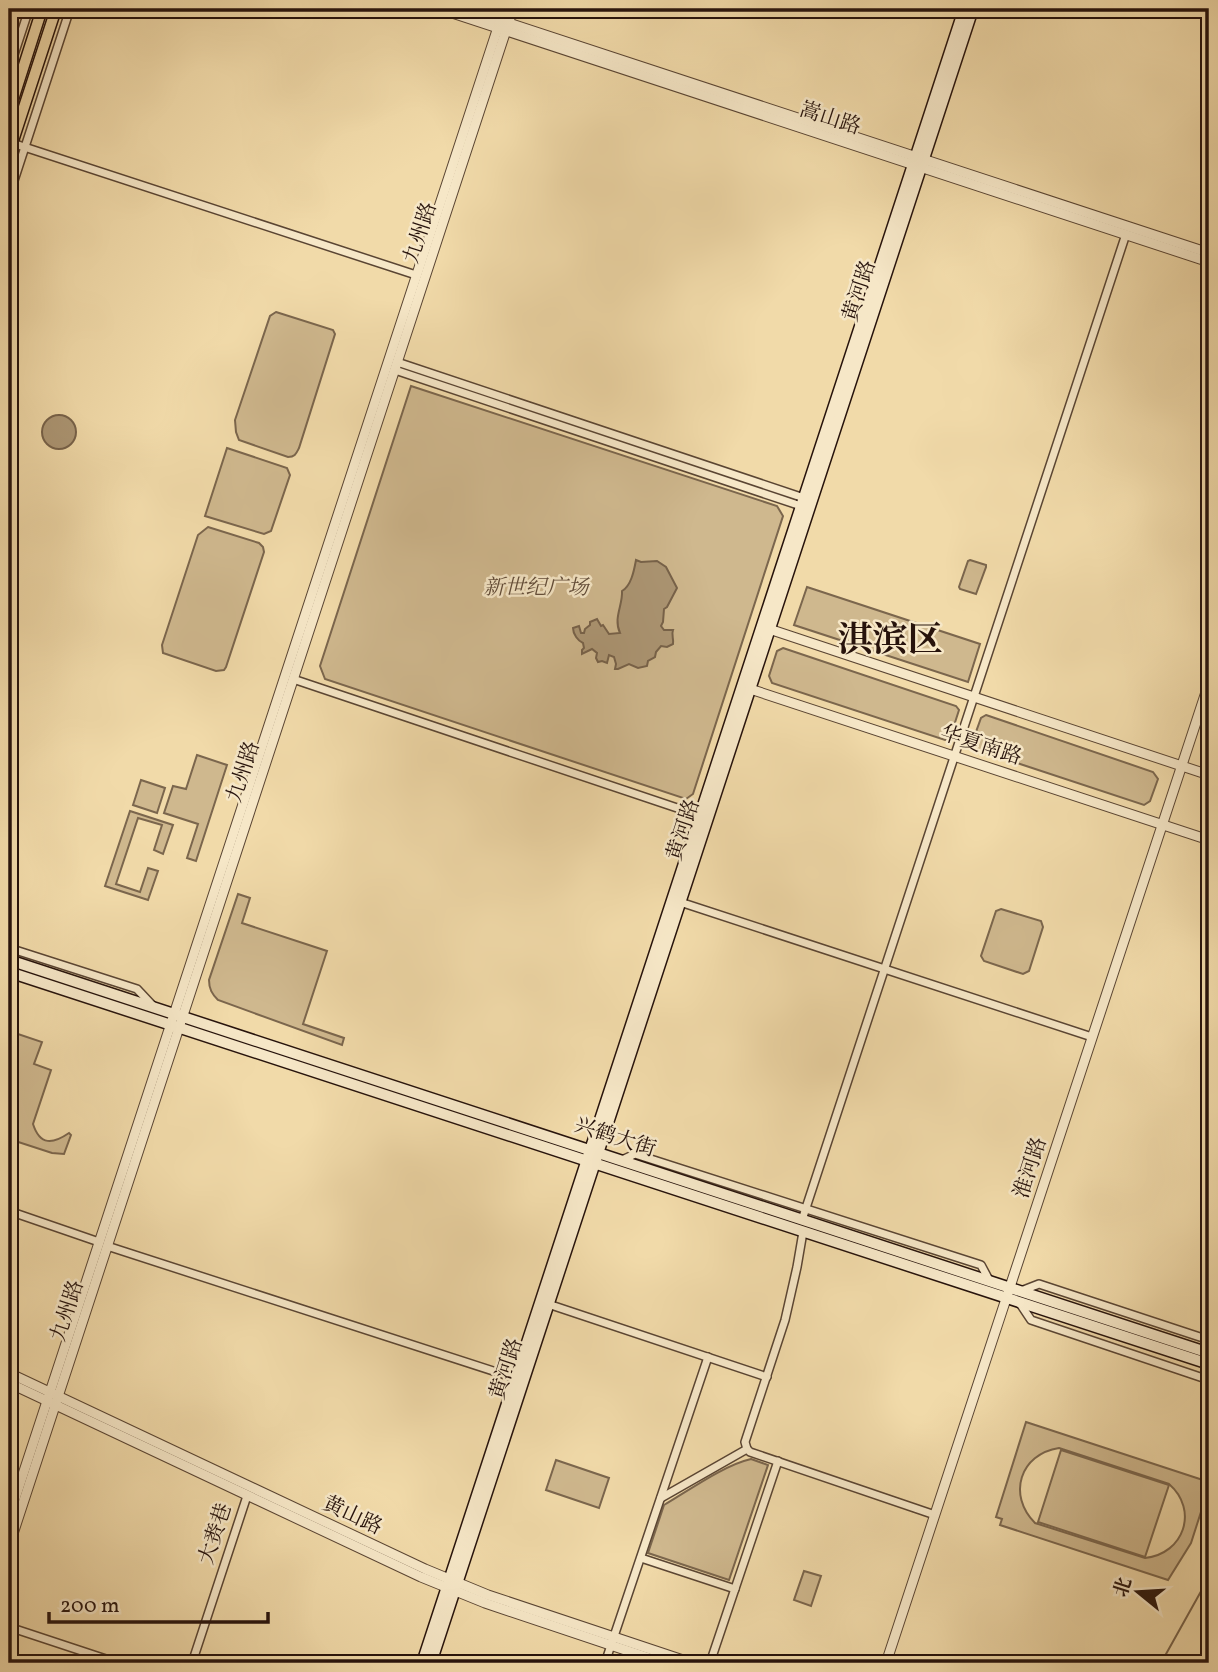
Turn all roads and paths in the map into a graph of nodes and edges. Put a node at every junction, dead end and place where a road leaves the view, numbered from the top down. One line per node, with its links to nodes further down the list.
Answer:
1 (29, 9): 12 (street)
2 (42, 9): 13 (main road)
3 (56, 9): 14 (main road)
4 (70, 9): 15 (street)
5 (439, 9): 11 (street, 嵩山路)
6 (466, 9): 11 (street, 嵩山路)
7 (504, 9): 11 (street, 九州路)
8 (513, 9): 11 (street, 九州路)
9 (964, 9): 16 (main road, 黄河路)
10 (973, 9): 16 (main road, 黄河路)
11 (503, 25): 16 (street, 嵩山路); 21 (street, 九州路); 22 (street, 九州路)
12 (9, 71)
13 (9, 112)
14 (10, 146): 15 (street)
15 (25, 147): 17 (street); 21 (street)
16 (918, 162): 18 (street, 嵩山路); 19 (street, 嵩山路); 23 (main road, 黄河路); 24 (main road, 黄河路)
17 (9, 196)
18 (1126, 234): 20 (street, 嵩山路); 28 (street)
19 (1209, 253)
20 (1209, 262)
21 (416, 275): 41 (street, 九州路)
22 (396, 366): 23 (street); 25 (street, 九州路)
23 (803, 502): 24 (main road, 黄河路)
24 (766, 628): 27 (main road, 黄河路); 28 (street, 华夏南路)
25 (293, 679): 32 (street); 41 (street, 九州路)
26 (1209, 683): 30 (street, 淮河路)
27 (746, 687): 29 (street, 华夏南路); 32 (main road, 黄河路)
28 (974, 697): 29 (street); 30 (street, 华夏南路)
29 (955, 756): 33 (street, 华夏南路); 38 (street)
30 (1182, 766): 31 (street, 华夏南路); 33 (street, 淮河路)
31 (1209, 775)
32 (704, 817): 35 (main road, 黄河路); 43 (main road, 黄河路)
33 (1163, 824): 34 (street, 华夏南路); 42 (street, 淮河路)
34 (1209, 840)
35 (680, 902): 38 (street); 43 (main road, 黄河路)
36 (9, 948): 40 (street)
37 (9, 960): 40 (main road, 兴鹤大街)
38 (885, 969): 42 (street); 45 (street)
39 (9, 972): 41 (main road, 兴鹤大街)
40 (156, 1009): 41 (main road, 兴鹤大街)
41 (176, 1021): 43 (main road, 兴鹤大街); 47 (street, 九州路)
42 (1092, 1037): 48 (street, 淮河路)
43 (593, 1157): 45 (main road, 兴鹤大街); 46 (main road, 兴鹤大街); 49 (main road, 黄河路); 56 (main road, 黄河路)
44 (9, 1211): 47 (street)
45 (804, 1214): 48 (main road, 兴鹤大街)
46 (803, 1232): 48 (main road, 兴鹤大街); 55 (street)
47 (103, 1244): 56 (street); 59 (street, 九州路)
48 (1014, 1294): 50 (street); 51 (main road, 兴鹤大街); 53 (main road, 兴鹤大街); 57 (street); 64 (street, 淮河路)
49 (548, 1304): 52 (street); 68 (main road, 黄河路)
50 (1209, 1340)
51 (1209, 1353)
52 (708, 1357): 55 (street); 63 (street)
53 (1209, 1364)
54 (9, 1373): 59 (street, 黄山路)
55 (767, 1377): 60 (street)
56 (515, 1378): 68 (main road, 黄河路)
57 (1209, 1380)
58 (9, 1383): 59 (street, 黄山路)
59 (52, 1399): 62 (street, 黄山路); 65 (street, 九州路); 66 (street, 九州路); 68 (street, 黄山路)
60 (747, 1448): 61 (street); 63 (street)
61 (778, 1461): 64 (street); 69 (street)
62 (247, 1496): 68 (street, 黄山路); 73 (street, 大赉巷)
63 (661, 1498): 67 (street)
64 (935, 1515): 80 (street, 淮河路)
65 (9, 1517)
66 (9, 1546)
67 (641, 1558): 69 (street); 71 (street)
68 (452, 1585): 71 (street, 黄山路); 74 (main road, 黄河路); 75 (main road, 黄河路)
69 (735, 1589): 79 (street)
70 (9, 1627): 72 (street)
71 (613, 1641): 76 (street); 77 (street, 黄山路); 78 (street, 黄山路)
72 (118, 1663)
73 (192, 1663)
74 (422, 1663)
75 (431, 1663)
76 (605, 1663)
77 (664, 1663)
78 (692, 1663)
79 (710, 1663)
80 (886, 1663)

